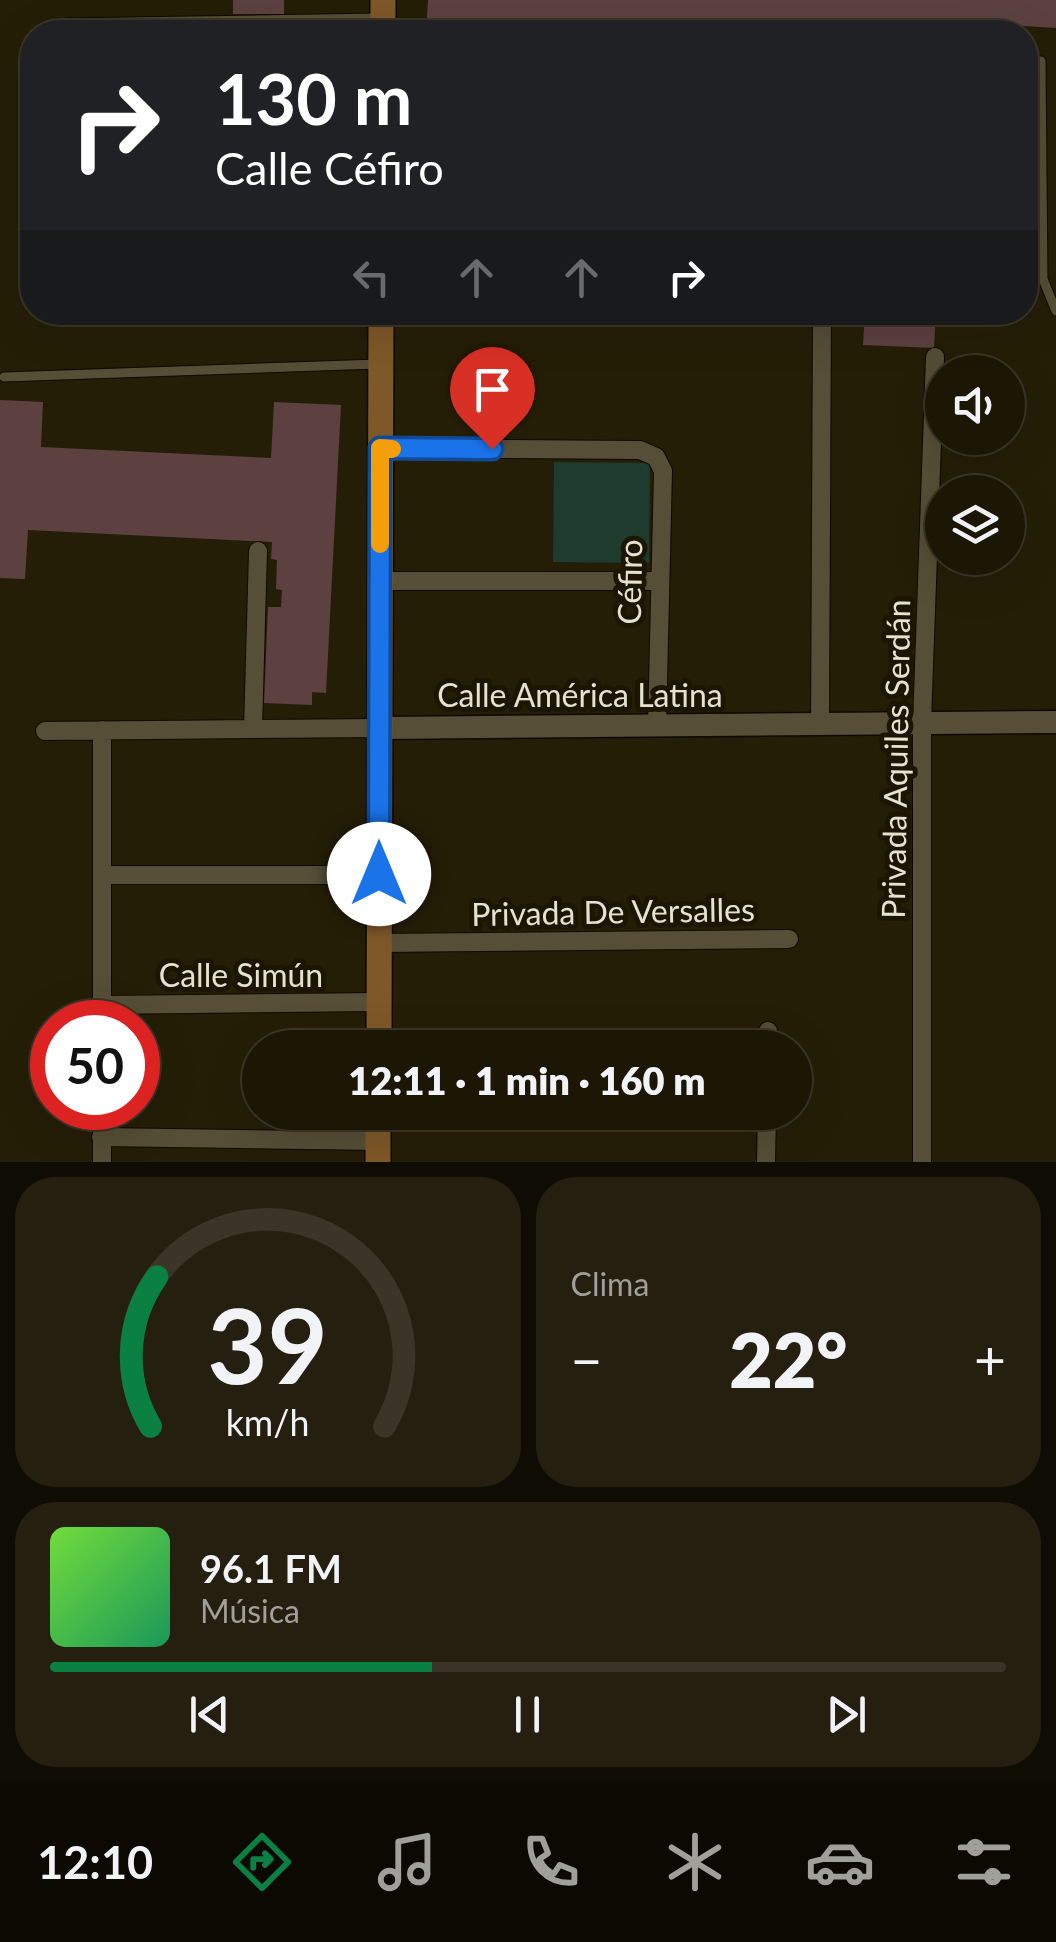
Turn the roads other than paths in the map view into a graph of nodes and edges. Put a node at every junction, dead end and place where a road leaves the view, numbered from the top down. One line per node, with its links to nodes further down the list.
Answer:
1 (383, 17): 2 (lane)
2 (225, 20)
3 (1041, 60): 4 (lane)
4 (1056, 312)
5 (381, 325): 7 (main road)
6 (822, 325): 16 (street)
7 (381, 364): 8 (lane); 9 (main road)
8 (4, 377)
9 (380, 448): 12 (main road); 13 (street, Céfiro)
10 (932, 455): 15 (street, Privada Aquiles Serdán)
11 (258, 551): 19 (street)
12 (379, 581): 13 (street); 18 (main road)
13 (658, 581): 17 (street, Céfiro)
14 (1056, 722): 15 (street, Calle América Latina)
15 (922, 723): 16 (street, Calle América Latina); 36 (street, Privada Aquiles Serdán)
16 (820, 725): 17 (street, Calle América Latina)
17 (657, 726): 18 (street, Calle América Latina)
18 (379, 728): 19 (street, Calle América Latina); 22 (main road)
19 (253, 729): 20 (street, Calle América Latina)
20 (102, 730): 21 (street, Calle América Latina); 23 (street)
21 (45, 731)
22 (379, 874): 23 (street); 25 (main road)
23 (102, 876): 26 (street)
24 (789, 939): 25 (street, Privada De Versalles)
25 (378, 944): 27 (main road)
26 (102, 1000)
27 (380, 1002): 28 (street, Calle Simún); 29 (main road)
28 (160, 1011)
29 (379, 1030)
30 (102, 1130): 32 (street)
31 (767, 1130): 35 (street)
32 (102, 1136): 33 (street); 34 (street)
33 (378, 1152)
34 (102, 1162)
35 (766, 1162)
36 (922, 1162)

